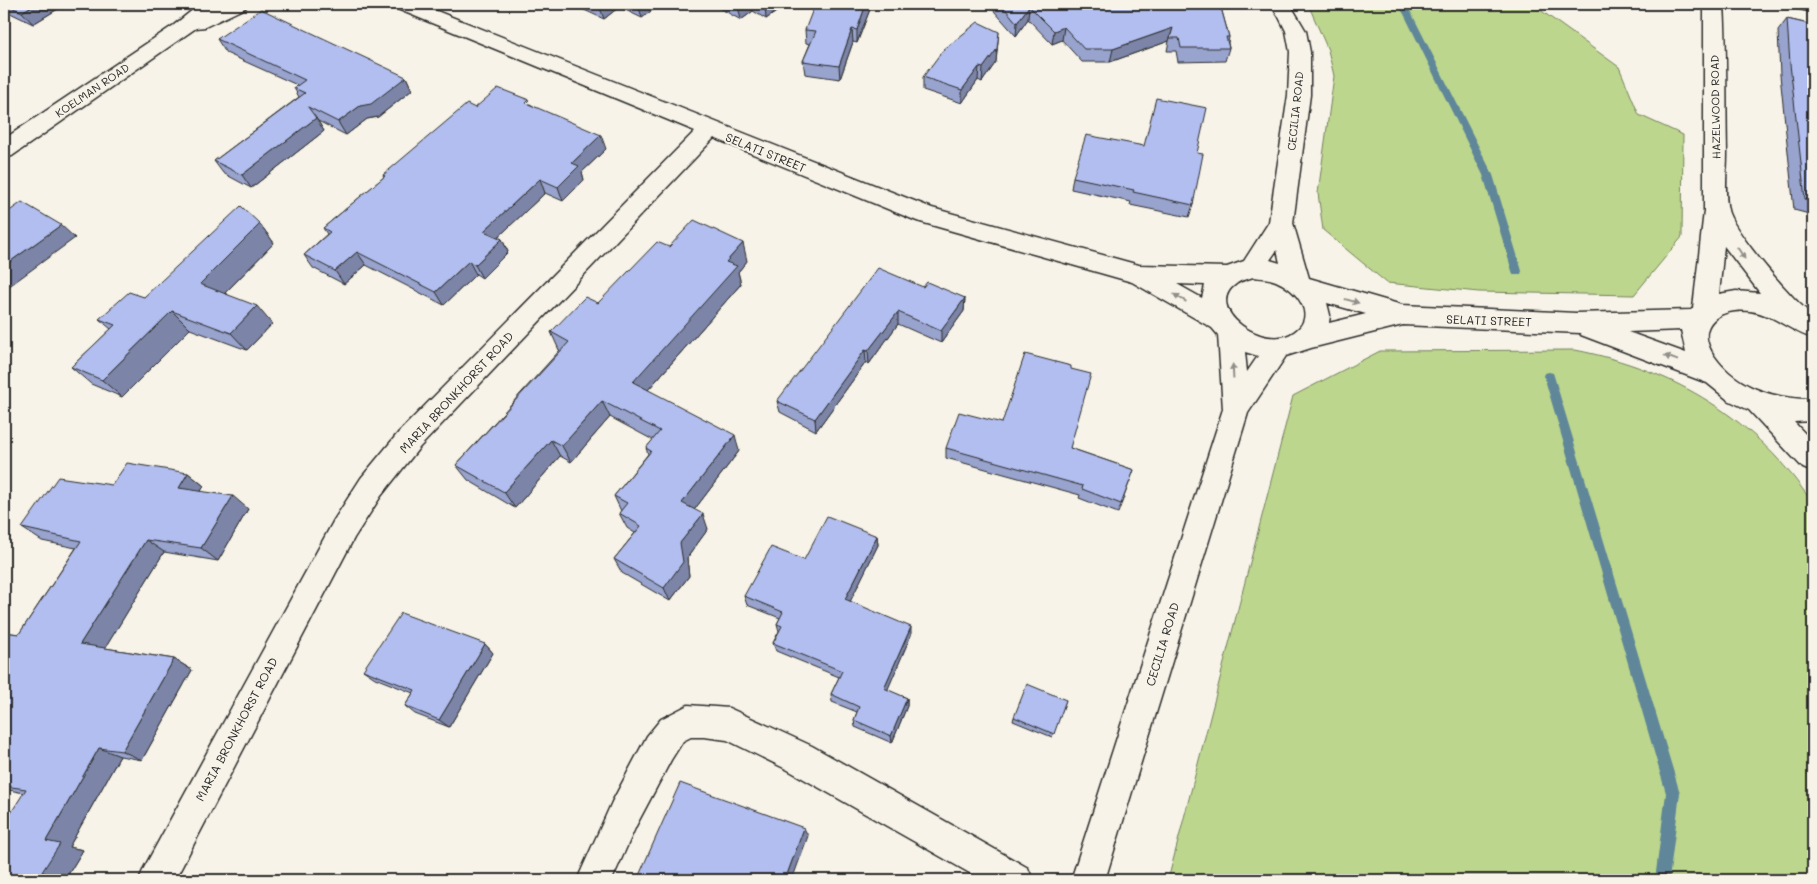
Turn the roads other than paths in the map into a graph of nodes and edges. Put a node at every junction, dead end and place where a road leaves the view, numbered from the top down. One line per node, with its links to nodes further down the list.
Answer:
1 (212, 4): 8 (street, KOELMAN ROAD)
2 (238, 4): 8 (street, KOELMAN ROAD)
3 (402, 4): 9 (street, SELATI STREET)
4 (1280, 4): 12 (street, CECILIA ROAD)
5 (1714, 4): 11 (street, HAZELWOOD ROAD)
6 (1802, 4): 7 (street)
7 (1813, 6)
8 (180, 30): 10 (street, KOELMAN ROAD)
9 (710, 129): 14 (street, SELATI STREET); 29 (street, MARIA BRONKHORST ROAD)
10 (4, 150)
11 (1716, 211): 18 (street, HAZELWOOD ROAD); 20 (street, HAZELWOOD ROAD, one-way to 20)
12 (1281, 223): 13 (street, CECILIA ROAD); 16 (street, CECILIA ROAD)
13 (1252, 268): 15 (street); 16 (street)
14 (1139, 274): 15 (street, SELATI STREET); 21 (street, SELATI STREET, one-way to 14)
15 (1226, 276): 21 (street)
16 (1301, 284): 17 (street, SELATI STREET, one-way to 17); 22 (street)
17 (1402, 315): 19 (street, SELATI STREET); 22 (street, SELATI STREET)
18 (1701, 315): 19 (street, SELATI STREET); 20 (street, SELATI STREET); 24 (street, HAZELWOOD ROAD)
19 (1566, 323): 24 (street, SELATI STREET, one-way to 19)
20 (1809, 325)
21 (1225, 327): 23 (street); 26 (street, CECILIA ROAD, one-way to 21)
22 (1306, 339): 23 (street)
23 (1278, 348): 26 (street, CECILIA ROAD)
24 (1717, 376): 25 (street)
25 (1759, 403): 27 (street); 28 (street)
26 (1236, 409): 32 (street, CECILIA ROAD)
27 (1813, 410)
28 (1813, 460)
29 (156, 880)
30 (594, 880): 31 (street)
31 (1016, 880)
32 (1088, 880)

